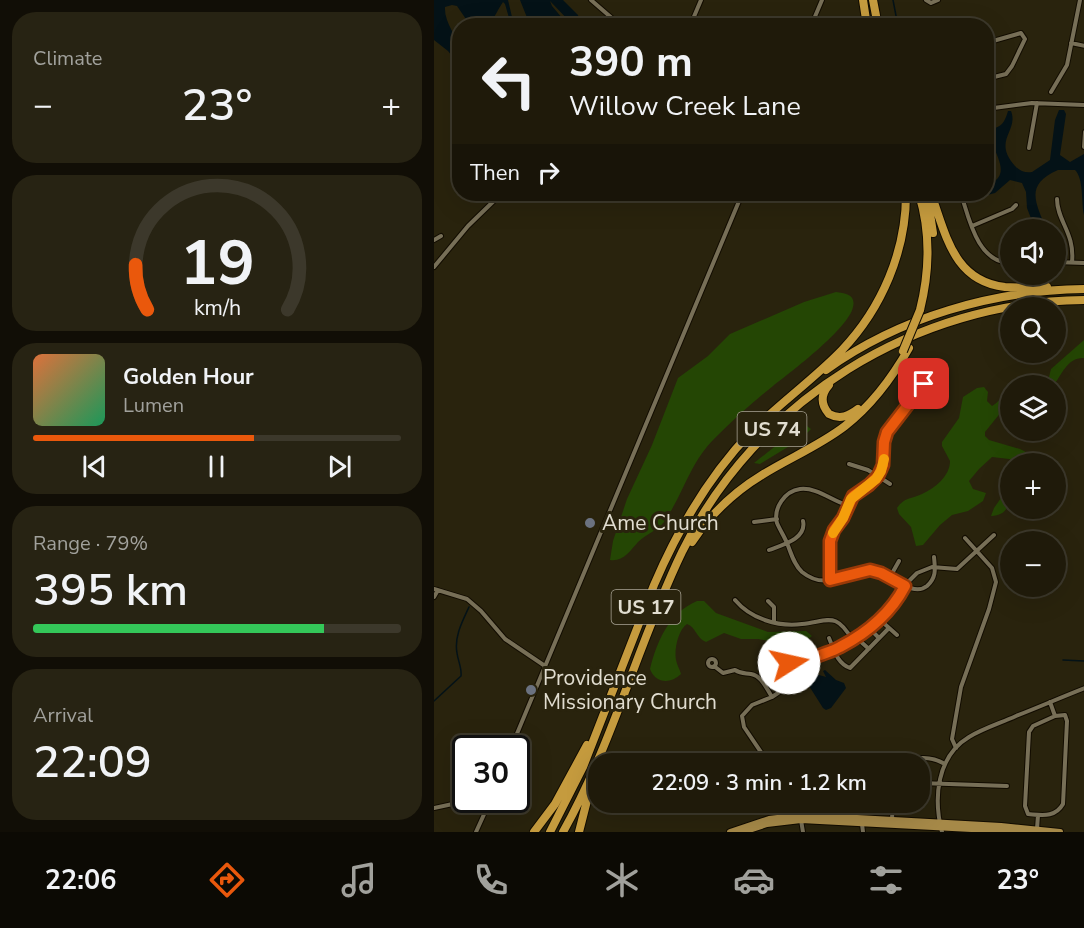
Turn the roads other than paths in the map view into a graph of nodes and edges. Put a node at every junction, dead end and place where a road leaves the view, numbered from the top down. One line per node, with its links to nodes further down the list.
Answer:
1 (591, 0): 9 (street)
2 (701, 0): 10 (street)
3 (822, 0): 11 (street)
4 (863, 0): 12 (highway)
5 (873, 0): 13 (highway)
6 (926, 0): 7 (street)
7 (938, 0)
8 (1080, 0): 15 (street)
9 (612, 18)
10 (693, 18)
11 (814, 18)
12 (866, 18)
13 (876, 18)
14 (994, 41): 17 (street)
15 (1071, 43): 16 (street); 18 (street)
16 (1085, 46)
17 (994, 77)
18 (1051, 92)
19 (1037, 103): 20 (street); 21 (street); 24 (street)
20 (1085, 105)
21 (994, 108)
22 (1085, 132): 23 (street)
23 (1084, 147)
24 (1029, 148)
25 (1057, 199): 39 (street)
26 (494, 201): 41 (street)
27 (739, 201): 86 (street)
28 (905, 201): 50 (highway)
29 (921, 201): 44 (highway)
30 (930, 201): 44 (highway)
31 (932, 201): 42 (highway)
32 (963, 201): 34 (street)
33 (1016, 206): 34 (street)
34 (972, 226): 37 (street)
35 (441, 236): 36 (street)
36 (434, 240)
37 (1000, 261)
38 (1066, 262): 39 (street)
39 (1072, 262): 40 (street)
40 (1085, 263)
41 (434, 267)
42 (1085, 289): 50 (highway, US 74)
43 (1085, 300): 47 (highway, US 74)
44 (922, 309): 45 (highway, bridge)
45 (906, 350): 47 (highway); 67 (highway)
46 (939, 364): 48 (street)
47 (853, 366): 67 (highway, US 74)
48 (917, 396): 49 (street); 52 (street)
49 (926, 402)
50 (780, 405): 92 (highway, US 17)
51 (849, 464): 52 (street)
52 (878, 476): 53 (street); 54 (street)
53 (890, 484)
54 (847, 506): 55 (street); 68 (street)
55 (777, 519): 57 (street); 60 (street)
56 (803, 521): 60 (street)
57 (754, 522)
58 (994, 535): 62 (street)
59 (965, 537): 62 (street)
60 (787, 543): 61 (street); 68 (street)
61 (769, 550)
62 (977, 552): 65 (street); 96 (street)
63 (934, 556): 65 (street)
64 (899, 561): 66 (street)
65 (935, 567): 69 (street); 69 (street)
66 (890, 577): 68 (street); 69 (street)
67 (671, 580): 95 (highway, US 17)
68 (830, 580)
69 (905, 586): 74 (street)
70 (436, 589): 71 (street); 86 (street)
71 (434, 597)
72 (735, 600): 75 (street)
73 (768, 601): 75 (street)
74 (880, 620): 76 (street); 81 (street)
75 (774, 622): 81 (street)
76 (889, 628): 78 (street); 79 (street)
77 (874, 633): 79 (street)
78 (897, 635)
79 (879, 638): 83 (street)
80 (829, 639): 84 (street)
81 (852, 641): 84 (street)
82 (860, 641): 83 (street)
83 (869, 649): 84 (street)
84 (834, 651): 88 (street)
85 (799, 663): 88 (street)
86 (545, 666): 94 (street)
87 (714, 666): 90 (street)
88 (804, 667): 90 (street)
89 (1085, 688): 91 (street)
90 (772, 697): 97 (street)
91 (1050, 702): 93 (street); 96 (street)
92 (606, 709): 117 (highway); 118 (highway, US 17)
93 (1055, 716): 109 (street); 109 (street)
94 (516, 735)
95 (606, 740): 119 (highway, US 17); 120 (highway)
96 (956, 748): 99 (street)
97 (762, 753)
98 (930, 759): 99 (street)
99 (945, 764): 101 (street)
100 (930, 784): 101 (street)
101 (938, 784): 102 (street); 114 (street)
102 (1007, 786)
103 (452, 804): 104 (street)
104 (434, 808)
105 (485, 813): 116 (street)
106 (797, 813): 111 (street)
107 (834, 813): 110 (street)
108 (894, 813): 112 (street)
109 (1038, 815): 115 (street)
110 (834, 816): 111 (main road); 112 (main road)
111 (800, 818): 113 (main road); 121 (main road); 122 (main road); 123 (street)
112 (894, 820): 113 (main road); 114 (main road)
113 (862, 824): 114 (main road); 124 (street)
114 (941, 828): 115 (main road); 125 (main road)
115 (1037, 830): 127 (main road)
116 (476, 832)
117 (534, 832)
118 (550, 832)
119 (563, 832)
120 (579, 832)
121 (730, 832)
122 (743, 832)
123 (803, 832)
124 (863, 832)
125 (1019, 832): 126 (main road)
126 (1028, 832)
127 (1061, 832)

